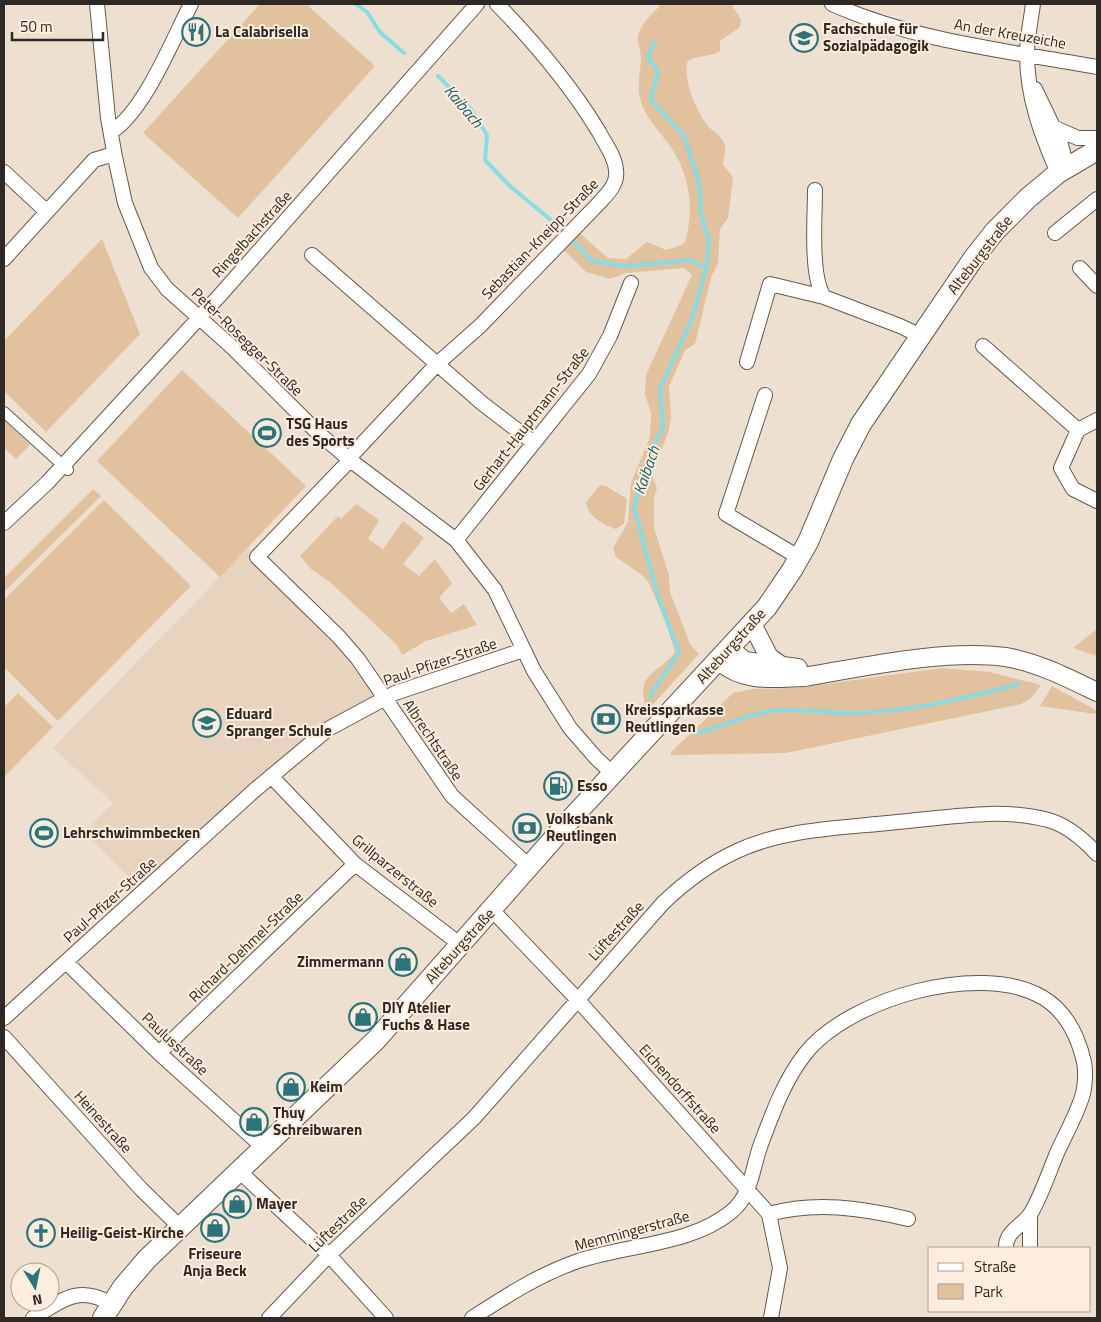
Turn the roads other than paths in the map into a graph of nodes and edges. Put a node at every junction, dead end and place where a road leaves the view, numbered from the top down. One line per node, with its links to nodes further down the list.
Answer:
1 (97, 4): 11 (street, Peter-Rosegger-Straße)
2 (190, 4): 11 (street)
3 (477, 4): 27 (street, Ringelbachstraße)
4 (497, 4): 31 (street, Sebastian-Kneipp-Straße)
5 (832, 4): 7 (street, An der Kreuzeiche)
6 (1033, 4): 7 (street)
7 (1027, 54): 8 (street, An der Kreuzeiche); 9 (street)
8 (1097, 67)
9 (1029, 75): 10 (street); 15 (street)
10 (1055, 128): 12 (street); 15 (street)
11 (110, 132): 14 (street, Peter-Rosegger-Straße)
12 (1097, 138)
13 (1097, 150): 15 (main road, Alteburgstraße)
14 (115, 157): 19 (street); 27 (street, Peter-Rosegger-Straße)
15 (1062, 170): 28 (main road, Alteburgstraße)
16 (4, 172): 19 (street)
17 (815, 190): 26 (street)
18 (1097, 199): 20 (street)
19 (46, 211): 22 (street)
20 (1055, 233)
21 (312, 254): 31 (street)
22 (4, 259)
23 (1080, 268): 25 (street)
24 (631, 283): 36 (street, Gerhart-Hauptmann-Straße)
25 (1097, 286)
26 (824, 297): 28 (street); 30 (street)
27 (199, 318): 37 (street, Peter-Rosegger-Straße); 38 (street, Ringelbachstraße)
28 (921, 336): 43 (main road, Alteburgstraße)
29 (983, 346): 35 (street)
30 (747, 362)
31 (437, 364): 36 (street); 37 (street, Sebastian-Kneipp-Straße)
32 (765, 395): 43 (street)
33 (4, 412): 38 (street)
34 (1097, 420): 35 (street)
35 (1078, 430): 39 (street)
36 (534, 443): 41 (street, Gerhart-Hauptmann-Straße)
37 (349, 459): 41 (street, Peter-Rosegger-Straße); 42 (street, Sebastian-Kneipp-Straße)
38 (65, 468): 40 (street, Ringelbachstraße)
39 (1097, 502)
40 (4, 523)
41 (456, 540): 45 (street, Peter-Rosegger-Straße)
42 (257, 557): 50 (street, Albrechtstraße)
43 (800, 558): 44 (main road, Alteburgstraße)
44 (752, 624): 46 (main road, Alteburgstraße); 47 (street)
45 (524, 650): 50 (street, Paul-Pfizer-Straße); 51 (street, Peter-Rosegger-Straße)
46 (724, 655): 47 (street); 48 (street); 51 (main road, Alteburgstraße)
47 (784, 667): 48 (street)
48 (833, 672): 49 (street)
49 (1097, 692)
50 (385, 697): 52 (street, Paul-Pfizer-Straße); 55 (street, Albrechtstraße)
51 (613, 774): 55 (main road, Alteburgstraße)
52 (270, 776): 54 (street, Grillparzerstraße); 58 (street, Paul-Pfizer-Straße)
53 (1097, 854): 59 (street, Lüftestraße)
54 (355, 864): 57 (street, Grillparzerstraße); 62 (street, Richard-Dehmel-Straße)
55 (530, 867): 56 (main road, Alteburgstraße)
56 (492, 910): 57 (main road, Alteburgstraße); 59 (street, Eichendorffstraße)
57 (461, 944): 63 (main road, Alteburgstraße)
58 (66, 962): 60 (street, Paul-Pfizer-Straße); 62 (street, Paulusstraße)
59 (577, 999): 65 (street, Eichendorffstraße); 72 (street, Lüftestraße)
60 (4, 1018)
61 (4, 1037): 69 (street, Heinestraße)
62 (159, 1053): 63 (street, Paulusstraße)
63 (264, 1148): 64 (main road, Alteburgstraße)
64 (239, 1171): 69 (main road, Alteburgstraße); 72 (street)
65 (748, 1190): 66 (street, Eichendorffstraße); 67 (street, Memmingerstraße); 77 (street, Memmingerstraße)
66 (769, 1214): 68 (street); 78 (street, Eichendorffstraße)
67 (1030, 1214): 70 (street, Memmingerstraße); 71 (street, Memmingerstraße)
68 (908, 1219)
69 (180, 1227): 73 (main road, Alteburgstraße)
70 (1006, 1247)
71 (1030, 1247)
72 (329, 1255): 75 (street, Lüftestraße); 76 (street)
73 (107, 1311): 74 (street)
74 (33, 1318)
75 (269, 1318)
76 (386, 1318)
77 (472, 1318)
78 (771, 1318)

